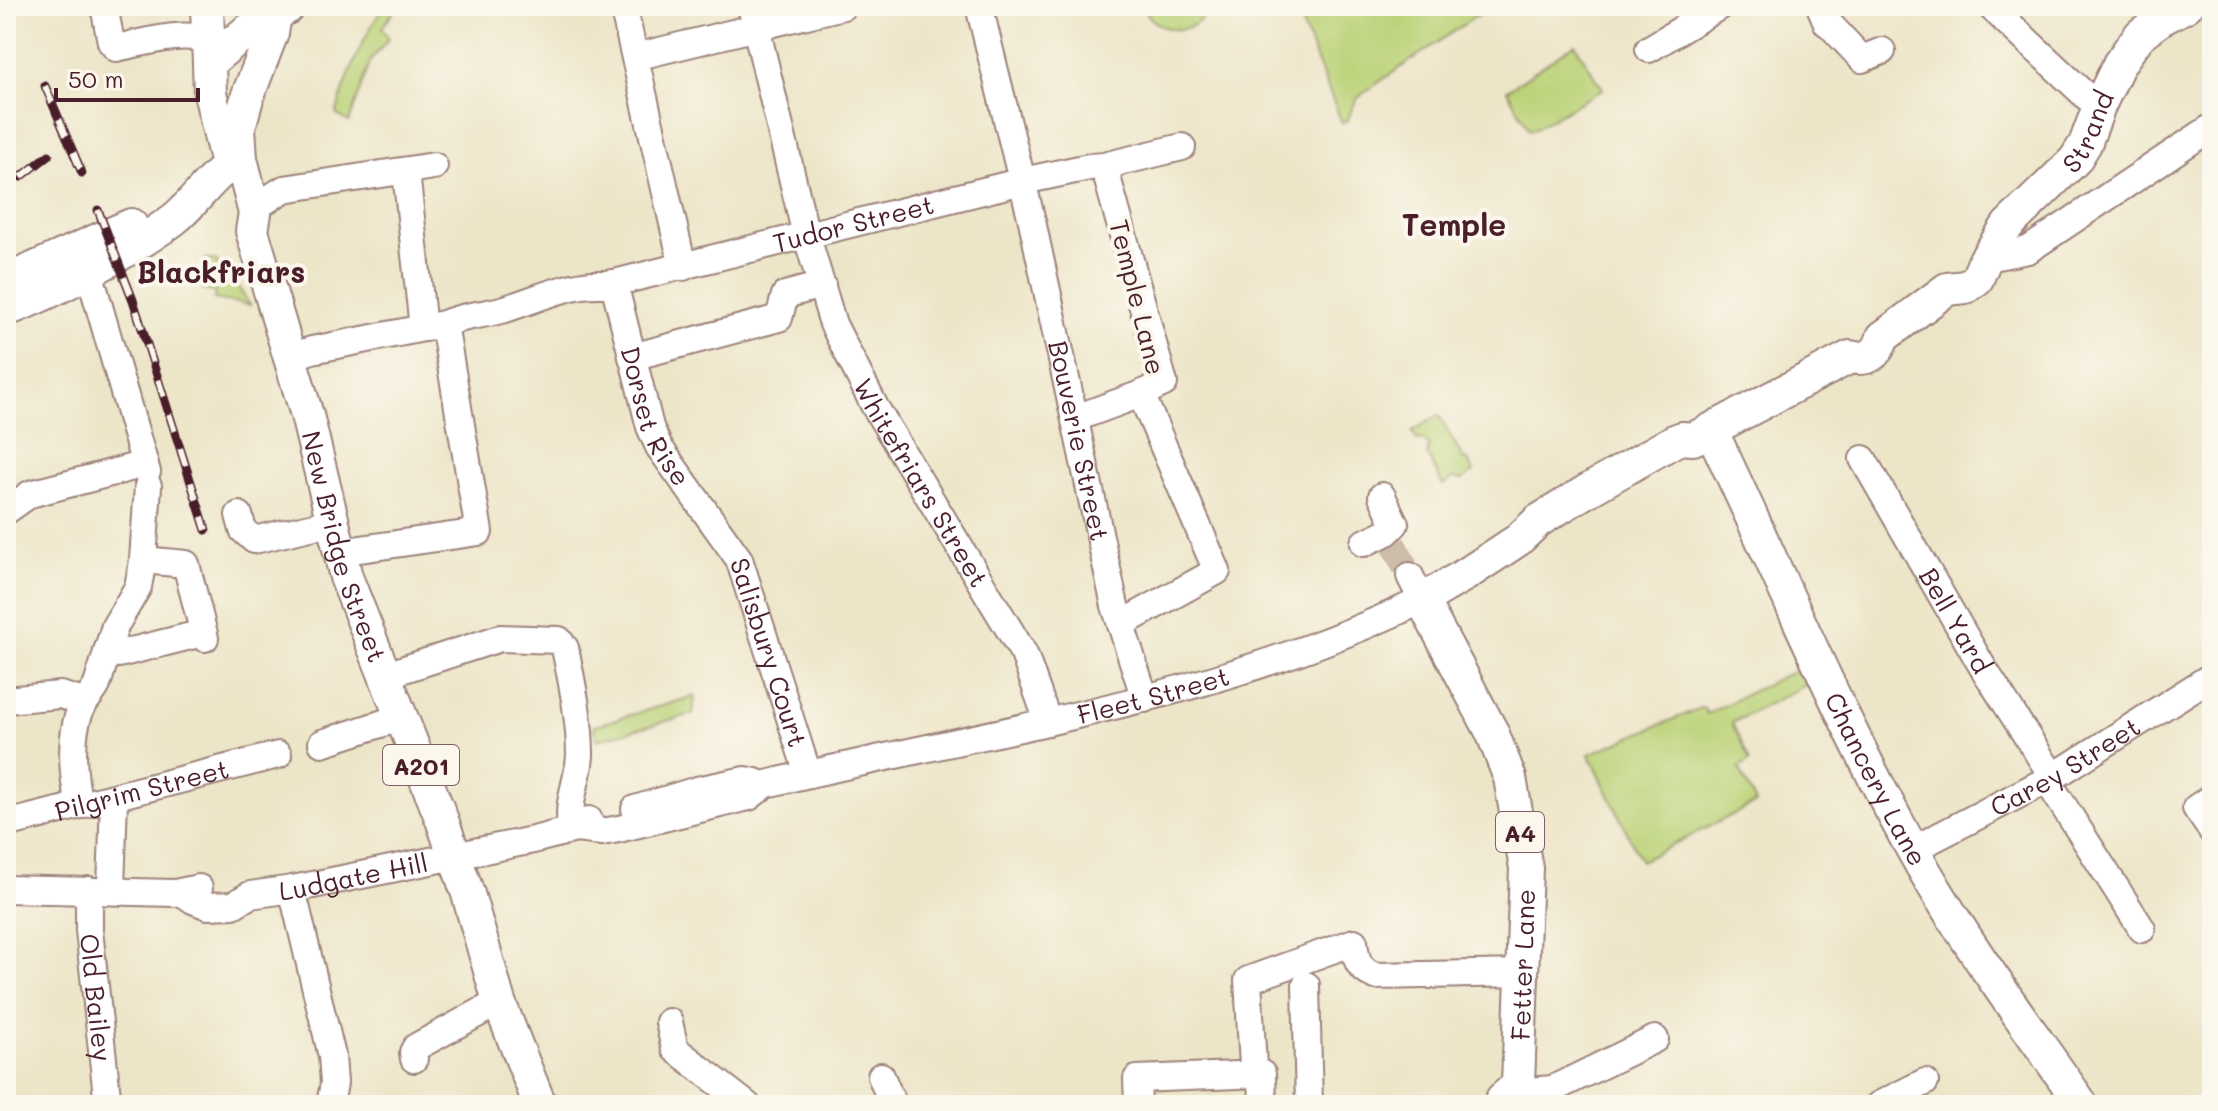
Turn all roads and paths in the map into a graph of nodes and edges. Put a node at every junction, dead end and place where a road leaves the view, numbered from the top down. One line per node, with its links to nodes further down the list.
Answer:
1 (104, 6): 13 (street)
2 (207, 6): 13 (main road, A201)
3 (623, 6): 15 (street)
4 (843, 6): 10 (street)
5 (979, 6): 23 (street, Bouverie Street)
6 (1720, 6): 12 (street)
7 (1990, 6): 16 (street)
8 (280, 9): 13 (main road); 18 (main road, A201)
9 (2166, 10): 16 (main road, Strand)
10 (753, 16): 15 (street); 25 (street, Whitefriars Street)
11 (1827, 19): 14 (street)
12 (1649, 49)
13 (210, 50): 18 (main road, New Bridge Street / A201)
14 (1882, 51)
15 (635, 57): 28 (street)
16 (2100, 104): 26 (main road, Strand)
17 (2212, 127): 26 (street, Strand)
18 (234, 146): 24 (main road, New Bridge Street / A201); 27 (main road)
19 (1182, 147): 21 (street, Tudor Street)
20 (434, 166): 22 (street)
21 (1104, 166): 23 (street, Tudor Street); 37 (street, Temple Lane)
22 (406, 172): 24 (street); 33 (street)
23 (1023, 181): 25 (street, Tudor Street); 38 (street, Bouverie Street)
24 (253, 220): 35 (main road, New Bridge Street / A201)
25 (808, 235): 28 (street, Tudor Street); 31 (street, Whitefriars Street)
26 (1986, 259): 34 (main road, Strand)
27 (81, 260): 29 (main road); 32 (main road); 41 (street)
28 (683, 267): 30 (street, Tudor Street)
29 (6, 281)
30 (608, 284): 33 (street, Tudor Street); 36 (street, Dorset Rise)
31 (822, 285): 36 (street); 58 (street, Whitefriars Street)
32 (6, 310)
33 (438, 325): 35 (street, Tudor Street); 46 (street)
34 (1883, 337): 39 (main road, Fleet Street)
35 (290, 357): 46 (main road, New Bridge Street / A201)
36 (632, 357): 45 (street, Dorset Rise)
37 (1141, 394): 38 (street, Temple Lane); 50 (street)
38 (1076, 418): 50 (street, Bouverie Street)
39 (1702, 435): 49 (main road, Fleet Street); 69 (main road, Chancery Lane)
40 (1863, 459): 62 (street, Bell Yard)
41 (146, 474): 43 (street); 48 (street)
42 (1382, 496): 47 (street)
43 (6, 511)
44 (239, 515): 46 (street)
45 (722, 535): 61 (street, Salisbury Court)
46 (336, 537): 52 (main road, New Bridge Street / A201)
47 (1381, 539)
48 (143, 560): 51 (street); 51 (street)
49 (1416, 588): 54 (street, Fleet Street); 75 (main road, Fetter Lane / A4)
50 (1121, 624): 54 (street, Bouverie Street)
51 (107, 651): 56 (street)
52 (386, 675): 57 (main road, New Bridge Street / A201); 67 (street)
53 (2212, 676): 62 (street, Carey Street)
54 (1145, 699): 58 (street, Fleet Street)
55 (6, 700): 56 (street)
56 (84, 702): 65 (street)
57 (402, 717): 59 (street); 70 (main road, New Bridge Street / A201)
58 (1048, 722): 61 (street, Fleet Street)
59 (322, 743)
60 (278, 755): 63 (street, Pilgrim Street)
61 (808, 774): 67 (street, Fleet Street)
62 (2050, 779): 69 (street, Carey Street); 74 (street, Bell Yard)
63 (114, 797): 65 (street, Pilgrim Street); 73 (street, Old Bailey)
64 (2212, 797): 68 (street)
65 (79, 805): 66 (street, Pilgrim Street)
66 (6, 824)
67 (574, 829): 70 (street, Fleet Street)
68 (2212, 831)
69 (1914, 849): 94 (main road, Chancery Lane)
70 (455, 856): 72 (street, Ludgate Hill); 77 (main road, A201)
71 (6, 889): 73 (street, Ludgate Hill)
72 (292, 889): 73 (street, Ludgate Hill); 87 (street)
73 (100, 890): 86 (street, Old Bailey)
74 (2142, 929)
75 (1523, 973): 81 (street); 85 (main road, Fetter Lane / A4)
76 (1306, 985): 92 (street)
77 (499, 1002): 80 (street); 88 (main road, A201)
78 (669, 1022): 89 (street)
79 (1655, 1039): 85 (street)
80 (414, 1059)
81 (1247, 1074): 84 (street); 91 (street)
82 (881, 1076): 90 (street)
83 (1925, 1082): 93 (street)
84 (1138, 1092)
85 (1509, 1095)
86 (108, 1105)
87 (330, 1105)
88 (540, 1105)
89 (747, 1105)
90 (893, 1105)
91 (1263, 1105)
92 (1309, 1105)
93 (1879, 1105)
94 (2082, 1105)

